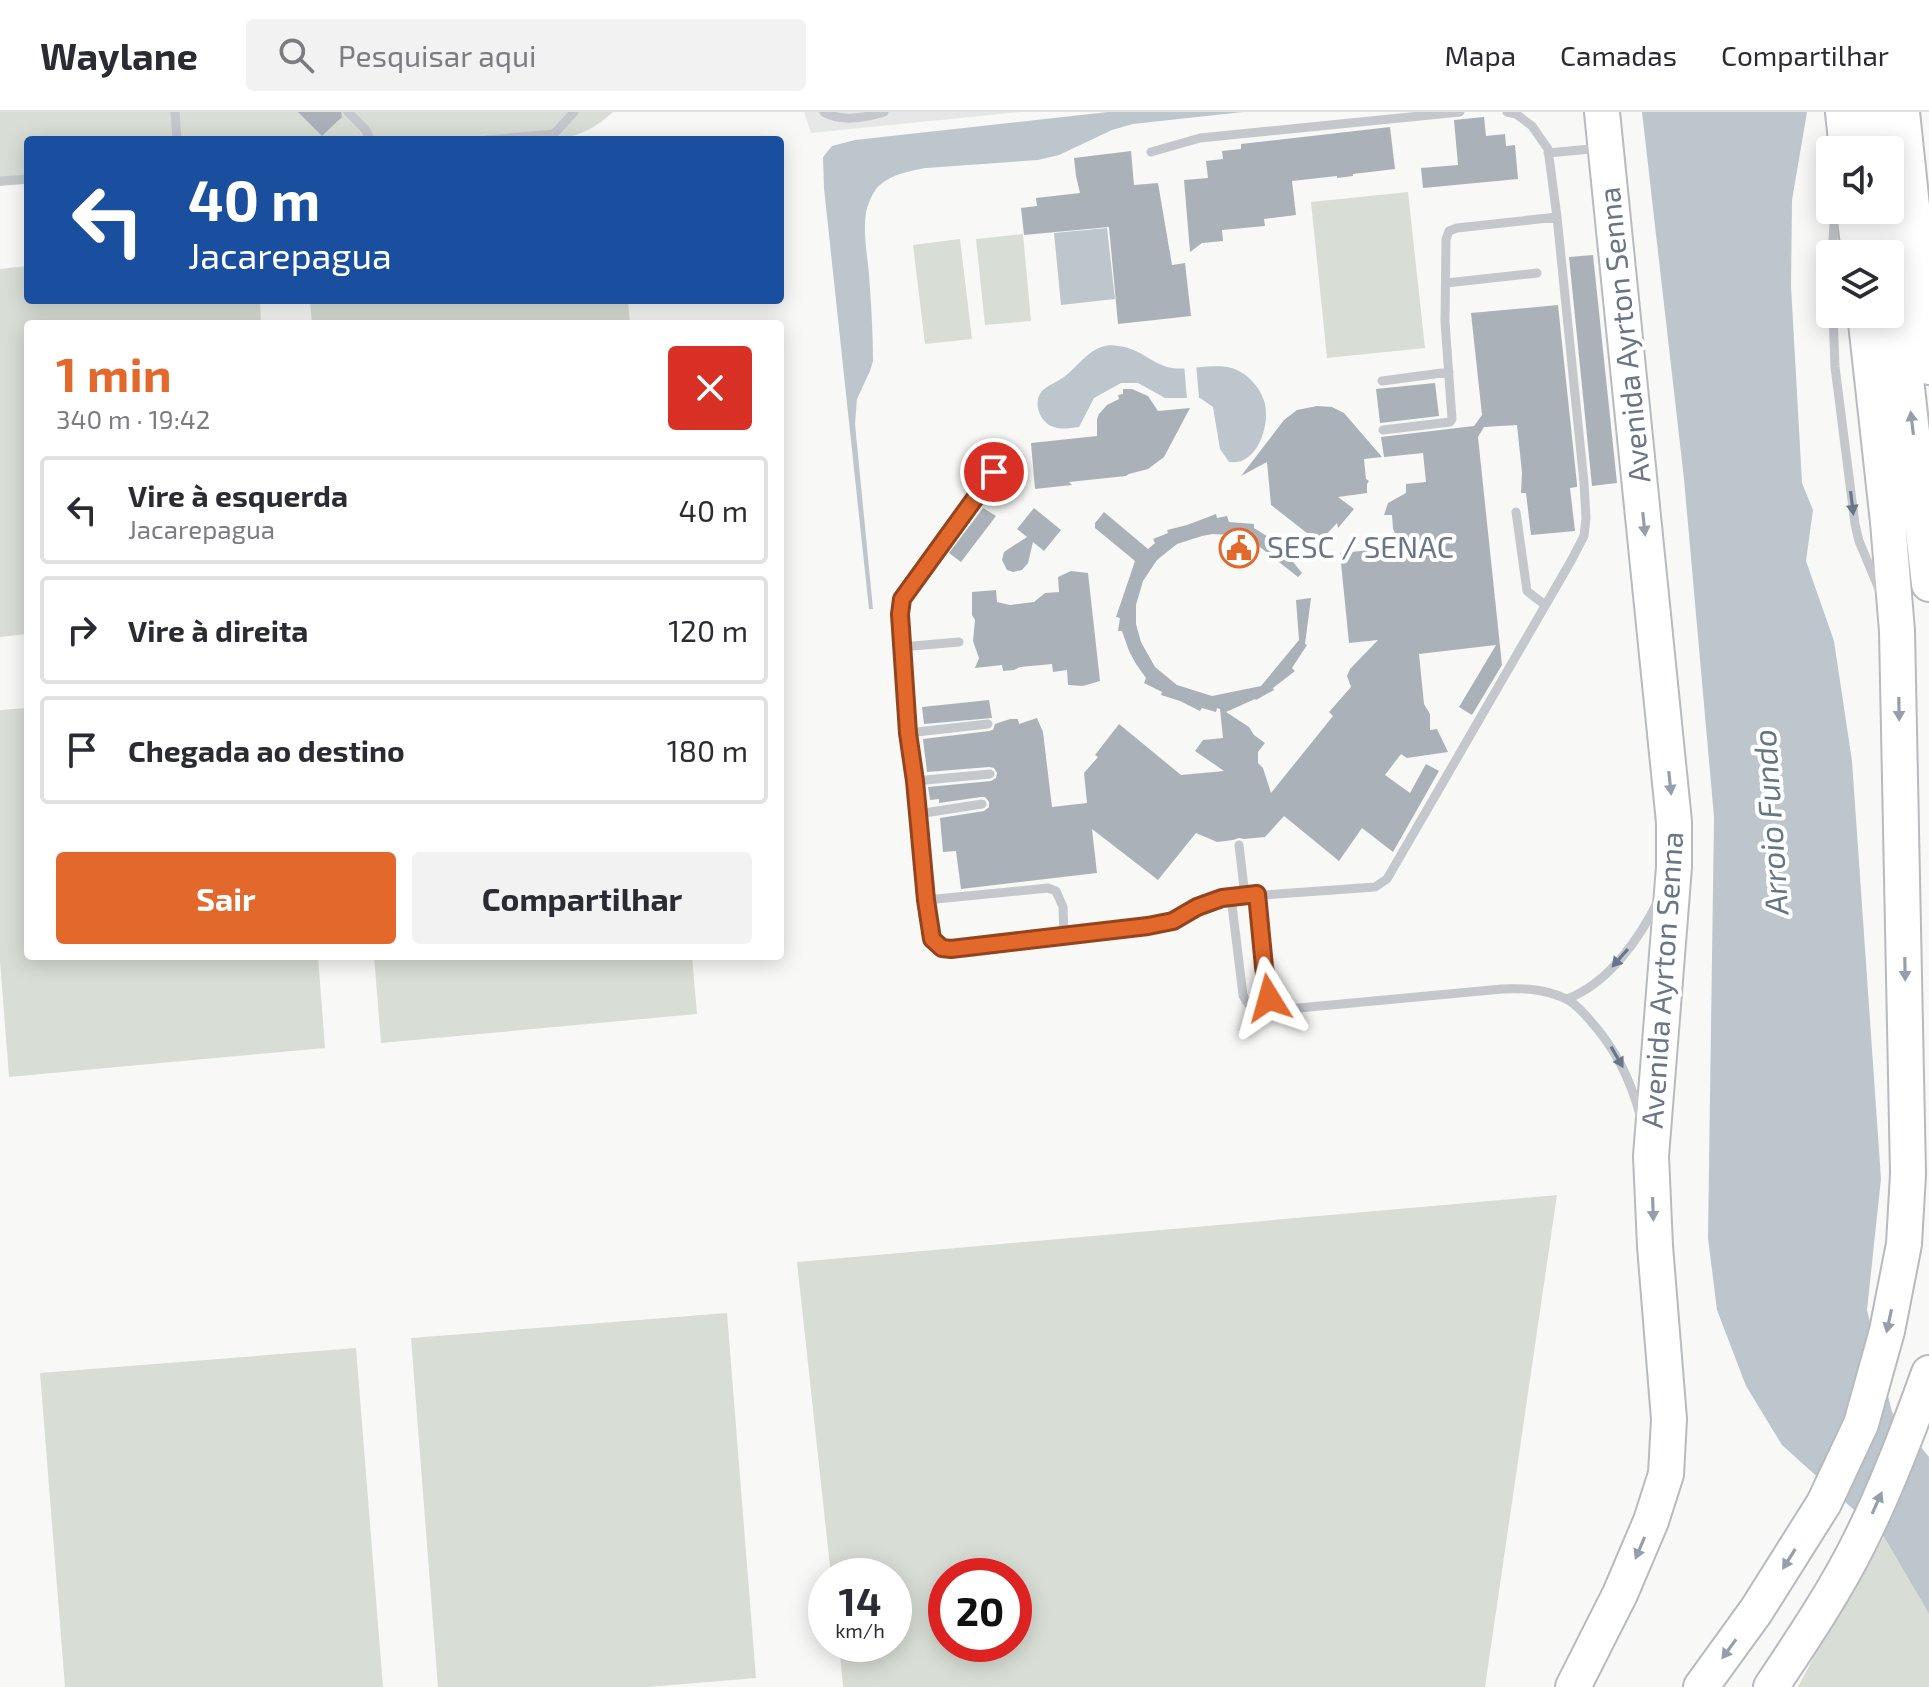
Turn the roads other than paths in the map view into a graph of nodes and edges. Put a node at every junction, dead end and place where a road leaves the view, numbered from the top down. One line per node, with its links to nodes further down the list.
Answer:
1 (175, 112): 13 (lane)
2 (348, 112): 14 (lane)
3 (574, 112): 15 (lane)
4 (824, 112): 5 (lane)
5 (884, 112)
6 (1460, 112): 12 (lane)
7 (1507, 112): 21 (lane)
8 (1602, 112): 19 (highway, Avenida Ayrton Senna)
9 (1842, 112): 16 (lane); 17 (highway)
10 (1876, 112): 18 (highway)
11 (1902, 112): 28 (highway)
12 (1438, 113): 20 (lane)
13 (177, 136)
14 (369, 136)
15 (532, 136)
16 (1841, 136)
17 (1845, 136)
18 (1879, 136)
19 (1606, 147): 21 (lane); 49 (highway, Avenida Ayrton Senna, one-way to 49)
20 (1151, 152)
21 (1548, 153): 24 (lane)
22 (24, 179): 23 (lane)
23 (0, 181)
24 (1557, 217): 27 (lane); 38 (lane)
25 (1889, 224): 37 (highway, one-way to 25)
26 (1537, 273): 27 (lane)
27 (1446, 283): 32 (lane)
28 (1926, 301): 31 (highway)
29 (1834, 328): 39 (lane, one-way to 39)
30 (1867, 328): 39 (highway)
31 (1929, 367)
32 (1449, 372): 33 (lane); 34 (lane)
33 (1382, 381)
34 (1383, 430)
35 (994, 472): 41 (lane)
36 (1516, 512): 38 (lane)
37 (1929, 584)
38 (1545, 605): 50 (lane)
39 (1897, 631): 60 (highway, one-way to 60)
40 (959, 642): 41 (lane)
41 (901, 647): 43 (lane)
42 (988, 724): 43 (lane)
43 (908, 733): 45 (lane)
44 (990, 774): 45 (lane)
45 (915, 781): 47 (lane)
46 (982, 804): 47 (lane)
47 (918, 814): 53 (lane)
48 (1239, 845): 51 (lane)
49 (1674, 867): 55 (lane, one-way to 55); 57 (highway, Avenida Ayrton Senna)
50 (1257, 894): 51 (lane); 56 (lane)
51 (1245, 896): 52 (lane)
52 (1231, 897): 54 (lane); 56 (lane)
53 (926, 900): 54 (lane); 54 (lane)
54 (1064, 937)
55 (1567, 999): 56 (lane); 57 (lane, one-way to 57)
56 (1279, 1008)
57 (1651, 1156): 59 (highway, Avenida Ayrton Senna, one-way to 59)
58 (1929, 1373): 61 (highway, one-way to 58)
59 (1573, 1687)
60 (1701, 1687)
61 (1771, 1687)

